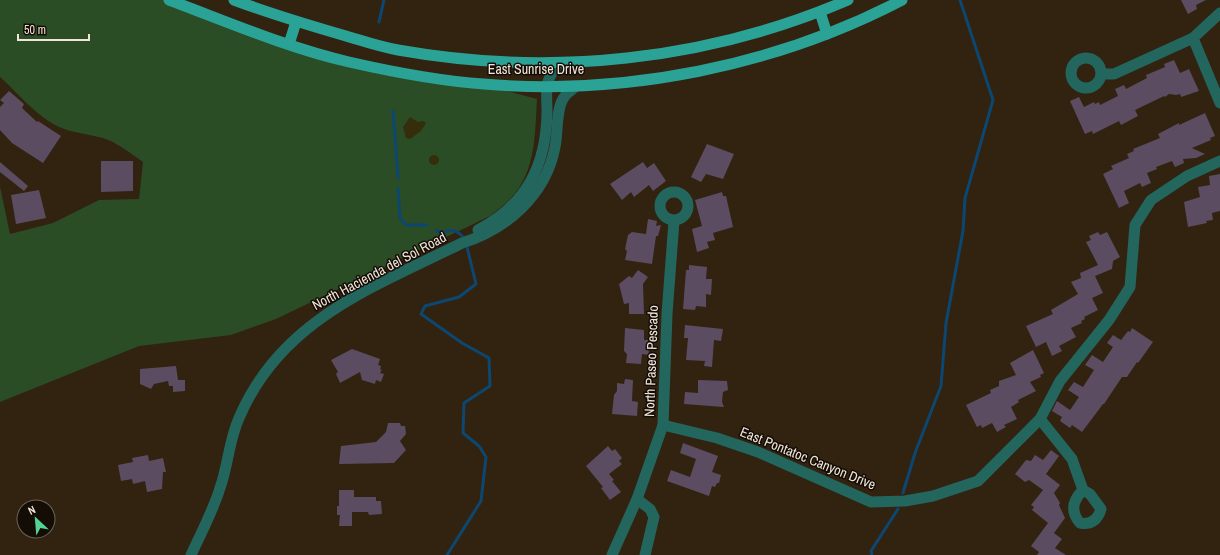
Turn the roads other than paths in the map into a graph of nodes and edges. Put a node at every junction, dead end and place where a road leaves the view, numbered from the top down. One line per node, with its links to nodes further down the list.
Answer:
1 (169, 0): 10 (main road, East Sunrise Drive)
2 (237, 0): 7 (main road, East Sunrise Drive)
3 (848, 0): 5 (main road, East Sunrise Drive)
4 (902, 0): 8 (main road, East Sunrise Drive)
5 (820, 12): 8 (main road); 11 (main road, East Sunrise Drive)
6 (1220, 13): 9 (street)
7 (296, 22): 10 (main road); 11 (main road, East Sunrise Drive)
8 (827, 34): 13 (main road, East Sunrise Drive)
9 (1193, 38): 12 (street); 15 (street)
10 (289, 44): 14 (main road, East Sunrise Drive)
11 (560, 63): 14 (street, North Hacienda del Sol Road)
12 (1102, 74)
13 (576, 86): 14 (main road, East Sunrise Drive); 18 (street, North Hacienda del Sol Road)
14 (546, 87): 18 (street, North Hacienda del Sol Road)
15 (1220, 103)
16 (1220, 161): 19 (street, East Pontatoc Canyon Drive)
17 (674, 221): 20 (street, North Paseo Pescado)
18 (462, 243): 23 (street, North Hacienda del Sol Road)
19 (1040, 419): 20 (street, East Pontatoc Canyon Drive); 21 (street)
20 (663, 425): 22 (street, North Paseo Pescado)
21 (1083, 490)
22 (637, 499): 24 (street, North Paseo Pescado); 25 (street)
23 (191, 555)
24 (612, 555)
25 (644, 555)

